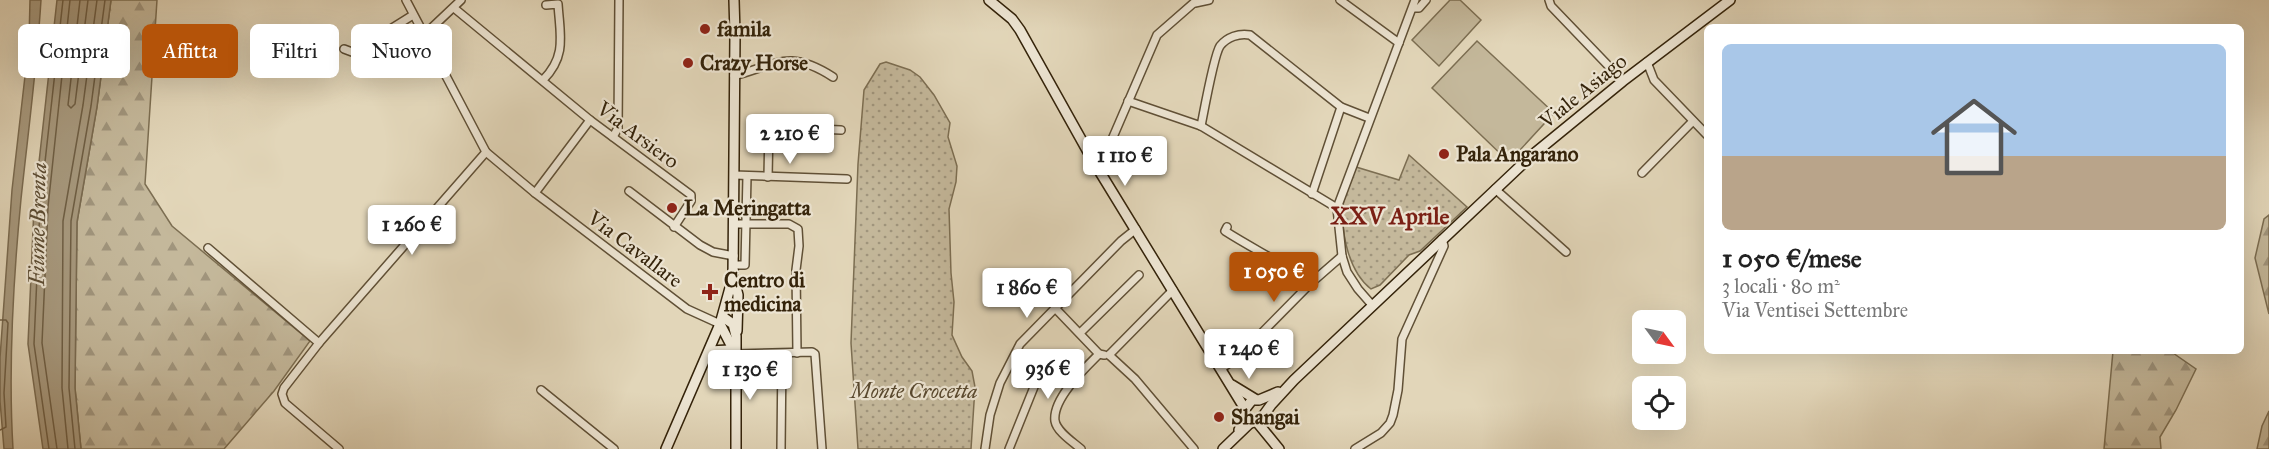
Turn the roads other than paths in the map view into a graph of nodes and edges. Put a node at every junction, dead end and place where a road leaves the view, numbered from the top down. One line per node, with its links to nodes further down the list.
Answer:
1 (406, 0): 16 (street, Via Cavallare)
2 (460, 0): 14 (street)
3 (619, 0): 35 (street)
4 (989, 0): 37 (main road)
5 (1209, 0): 11 (street)
6 (1340, 0): 19 (street)
7 (1415, 0): 15 (street)
8 (1426, 0): 15 (street)
9 (1549, 0): 26 (street)
10 (1730, 0): 21 (main road, Viale Asiago)
11 (1196, 1): 27 (street)
12 (735, 2): 22 (main road)
13 (546, 4): 25 (street)
14 (454, 8): 18 (street); 25 (street, Via Arsiero)
15 (1413, 8): 19 (street)
16 (413, 15): 17 (street, Via Cavallare); 20 (street)
17 (417, 24)
18 (436, 24)
19 (1399, 44): 29 (street)
20 (344, 49)
21 (1647, 62): 26 (main road, Viale Asiago); 31 (street)
22 (734, 76): 23 (street); 39 (main road)
23 (833, 77)
24 (446, 78): 36 (street, Via Cavallare)
25 (543, 80): 30 (street, Via Arsiero)
26 (1623, 81): 43 (main road, Viale Asiago)
27 (1128, 101): 32 (street); 37 (street)
28 (1341, 107): 29 (street); 32 (street); 46 (street)
29 (1369, 118): 47 (street)
30 (590, 120): 35 (street, Via Arsiero); 45 (street)
31 (1693, 121): 34 (street); 38 (street)
32 (1201, 126): 46 (street)
33 (841, 130): 41 (street)
34 (1704, 132)
35 (613, 137): 50 (street, Via Arsiero)
36 (486, 152): 45 (street, Via Cavallare); 67 (street)
37 (1092, 159): 52 (main road)
38 (1642, 173)
39 (734, 175): 40 (street); 48 (main road)
40 (747, 176): 41 (street); 49 (street)
41 (768, 177): 42 (street)
42 (847, 179)
43 (1495, 189): 53 (main road, Viale Asiago); 55 (street)
44 (629, 191): 50 (street)
45 (535, 193): 64 (street, Via Cavallare)
46 (1312, 194): 47 (street)
47 (1337, 208): 56 (street)
48 (734, 224): 49 (street); 57 (main road)
49 (746, 225): 57 (street); 69 (street)
50 (674, 227): 57 (street)
51 (1227, 227): 60 (street)
52 (1136, 229): 61 (main road); 63 (street)
53 (1443, 239): 62 (main road, Viale Asiago); 96 (street)
54 (208, 248): 67 (street)
55 (1566, 252)
56 (1342, 256): 60 (street); 62 (street)
57 (734, 261): 59 (main road)
58 (1139, 275): 65 (street)
59 (733, 277): 64 (main road); 66 (main road)
60 (1311, 283): 74 (street)
61 (1173, 290): 73 (street); 74 (main road)
62 (1372, 305): 78 (main road, Viale Asiago)
63 (1055, 308): 65 (street); 91 (street)
64 (722, 320): 66 (main road); 68 (main road); 70 (main road)
65 (1080, 333): 72 (street)
66 (736, 336): 70 (main road)
67 (319, 343): 86 (street)
68 (709, 351): 70 (main road); 87 (main road)
69 (797, 353): 71 (street); 90 (street)
70 (736, 354): 71 (street); 88 (main road)
71 (782, 354): 89 (street)
72 (1099, 354): 73 (street); 93 (street)
73 (1109, 355): 94 (street)
74 (1221, 369): 76 (main road)
75 (1038, 377): 92 (street)
76 (1228, 382): 79 (main road); 80 (main road)
77 (541, 390): 84 (street)
78 (1283, 390): 79 (main road, Viale Asiago); 81 (main road, Viale Asiago)
79 (1257, 400): 80 (main road, Viale Asiago); 81 (main road)
80 (1245, 411): 82 (main road); 83 (main road, Viale Asiago)
81 (1266, 412): 82 (main road, Viale Asiago); 85 (main road)
82 (1255, 420): 83 (main road, Viale Asiago); 85 (main road)
83 (1237, 435): 95 (main road, Viale Asiago)
84 (613, 448)
85 (1278, 448)
86 (339, 449)
87 (666, 449)
88 (736, 449)
89 (781, 449)
90 (822, 449)
91 (986, 449)
92 (1009, 449)
93 (1081, 449)
94 (1194, 449)
95 (1223, 449)
96 (1355, 449)

